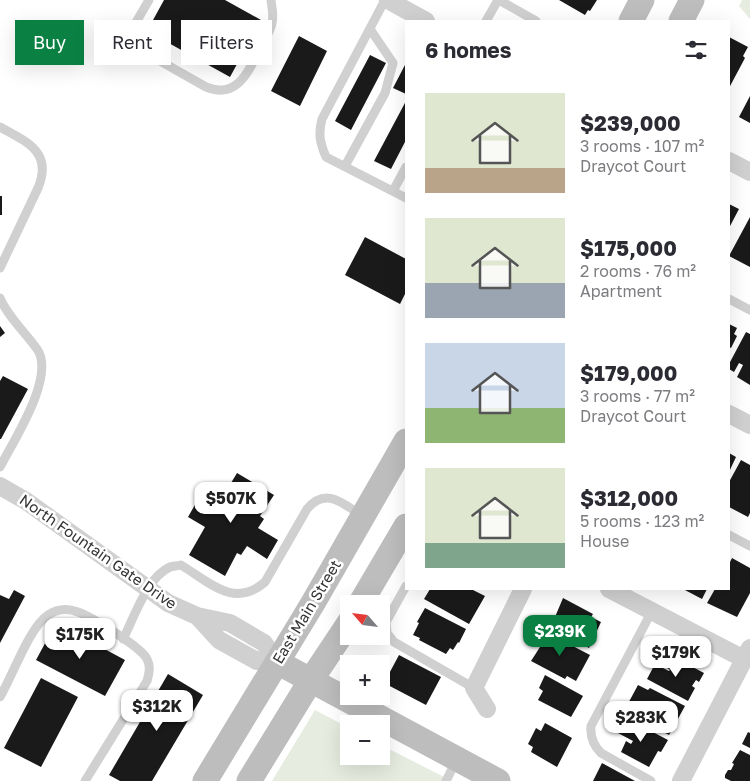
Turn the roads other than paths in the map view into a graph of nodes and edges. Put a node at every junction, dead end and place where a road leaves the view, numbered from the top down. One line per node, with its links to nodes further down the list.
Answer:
1 (148, 0): 2 (lane)
2 (271, 0)
3 (387, 0): 7 (street); 12 (lane)
4 (498, 0): 8 (lane); 9 (lane)
5 (642, 0): 10 (main road)
6 (692, 0): 11 (main road)
7 (424, 20)
8 (487, 20)
9 (534, 20)
10 (632, 20)
11 (682, 20)
12 (370, 29): 15 (lane); 15 (lane)
13 (0, 127): 20 (lane)
14 (730, 162): 17 (street)
15 (345, 166): 18 (lane)
16 (405, 169): 18 (lane)
17 (750, 172)
18 (393, 191): 19 (lane)
19 (405, 197)
20 (0, 268)
21 (0, 298): 27 (lane)
22 (730, 300): 23 (lane)
23 (750, 310)
24 (730, 415): 25 (street)
25 (750, 425)
26 (405, 443): 29 (main road, East Main Street)
27 (0, 467)
28 (0, 486): 33 (street, North Fountain Gate Drive)
29 (364, 516): 33 (lane); 42 (main road, East Main Street)
30 (405, 528): 37 (main road)
31 (730, 536): 32 (lane)
32 (750, 546)
33 (148, 588): 40 (lane); 42 (street, North Fountain Gate Drive)
34 (405, 588): 44 (lane)
35 (523, 590): 44 (street)
36 (611, 590): 38 (street)
37 (365, 595)
38 (652, 611): 41 (street); 53 (lane)
39 (340, 636): 43 (main road)
40 (123, 639): 45 (lane); 48 (lane)
41 (747, 654): 54 (street)
42 (277, 662): 43 (main road); 49 (main road, East Main Street)
43 (311, 680): 47 (main road); 50 (main road)
44 (474, 688): 46 (street)
45 (0, 697)
46 (486, 709)
47 (457, 759): 51 (lane); 52 (main road)
48 (85, 781)
49 (205, 781)
50 (249, 781)
51 (446, 781)
52 (498, 781)
53 (651, 781)
54 (681, 781)

